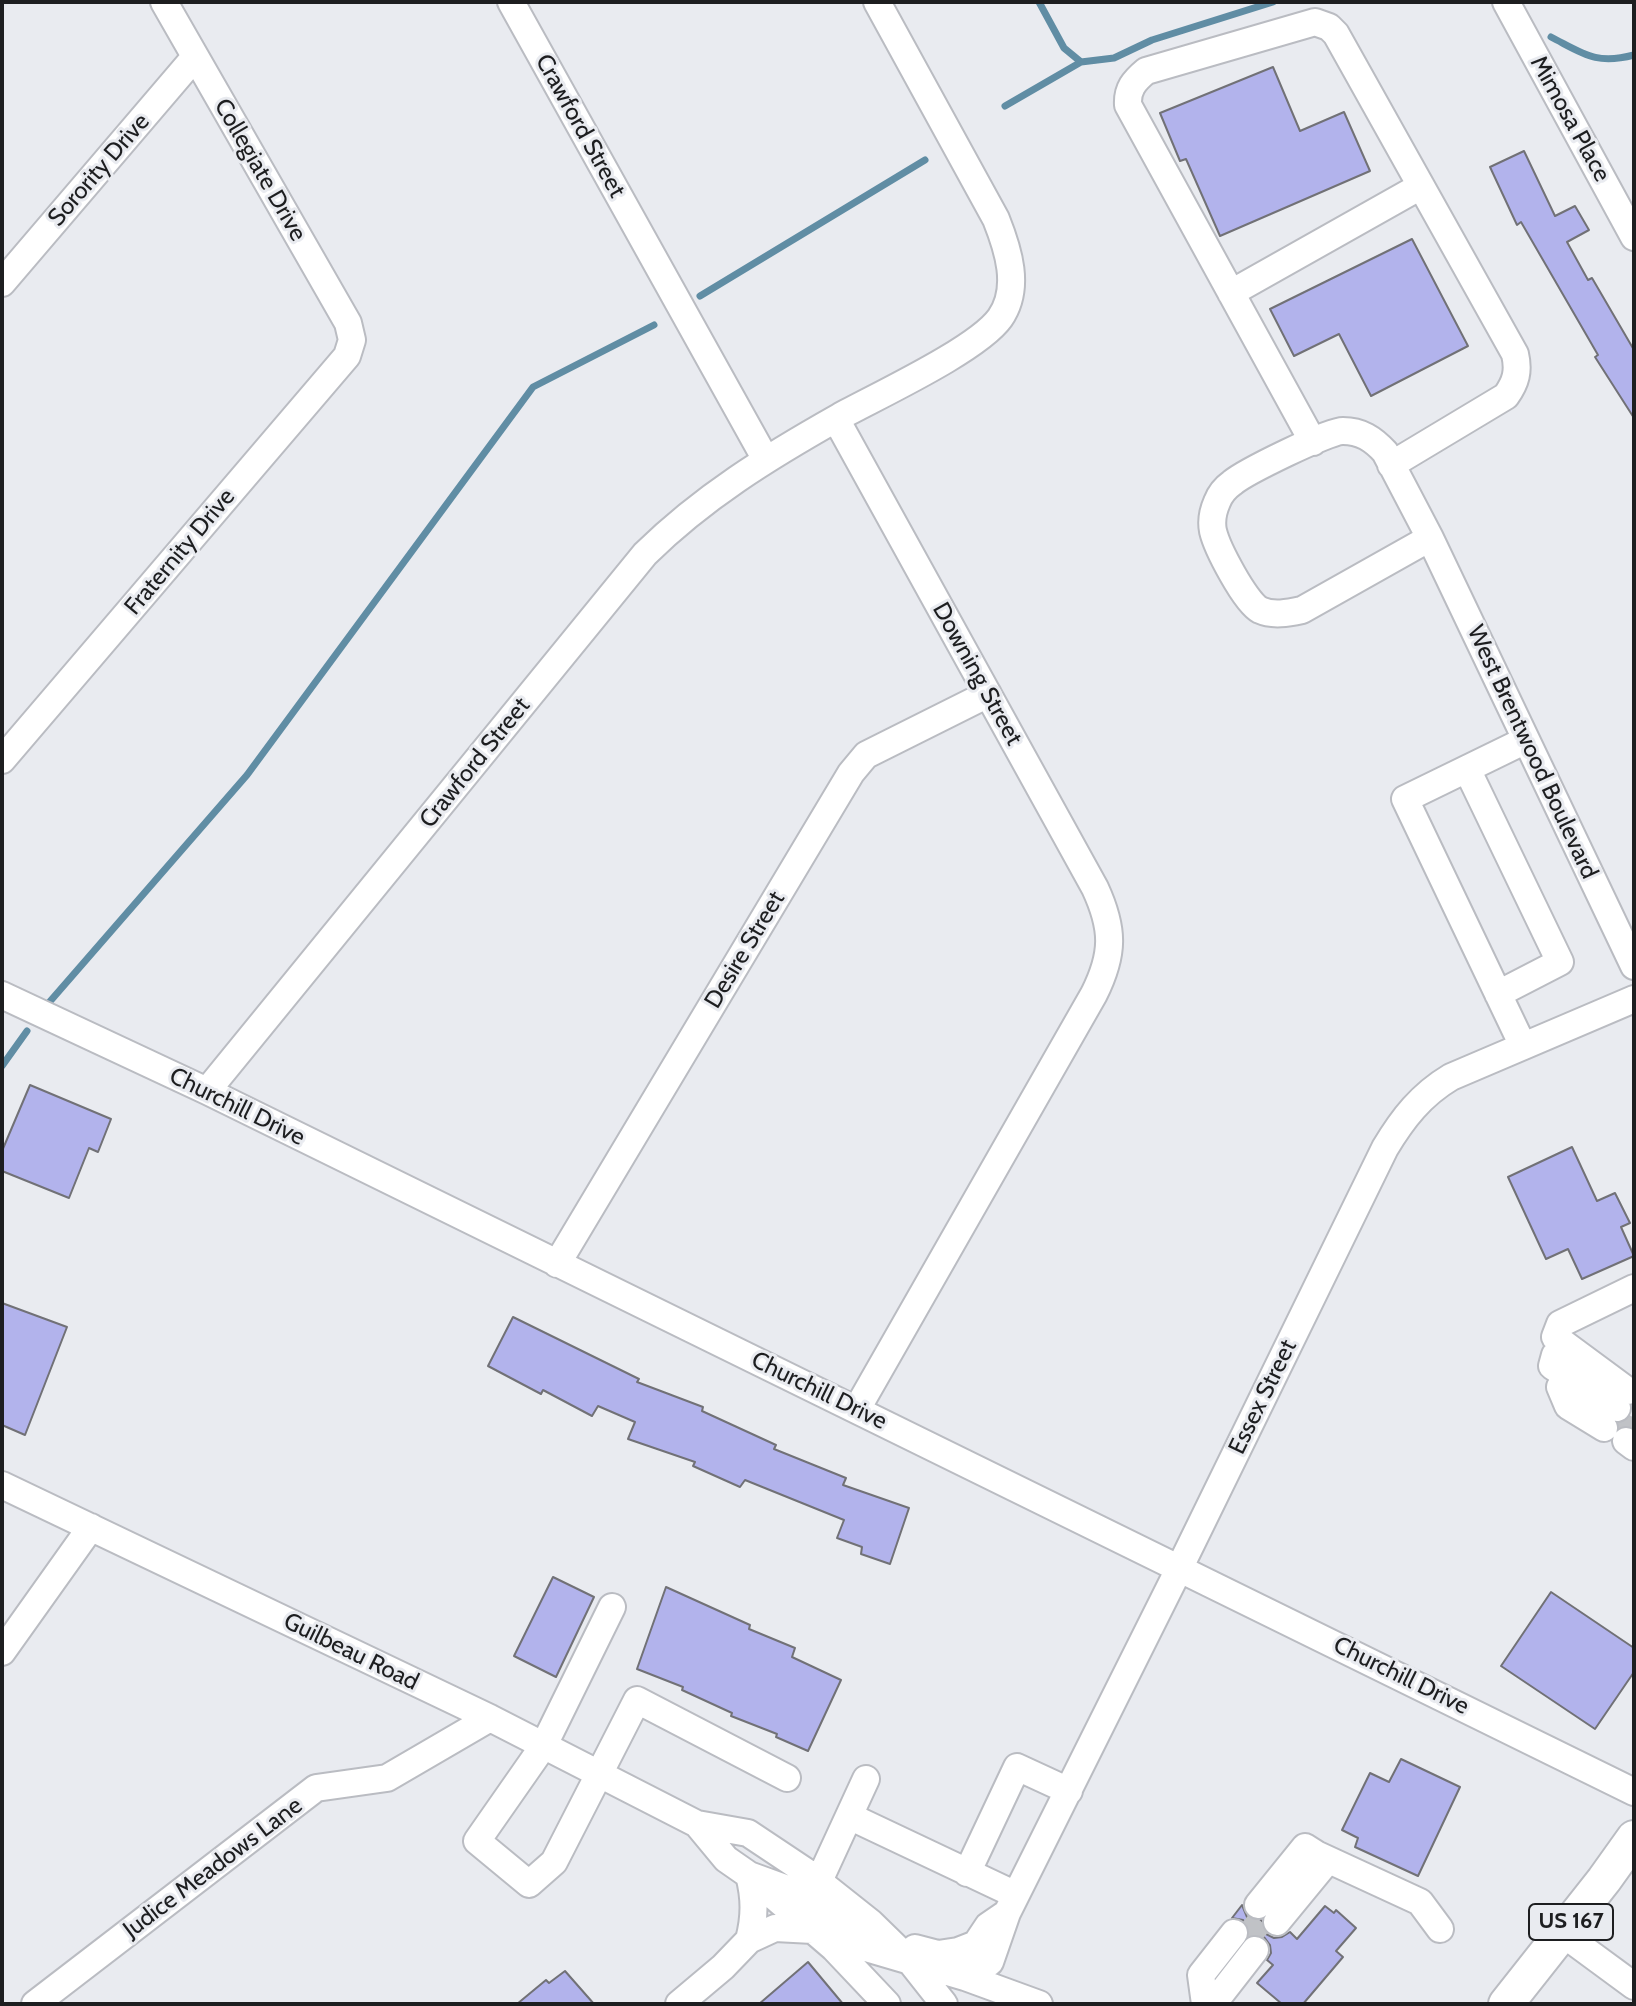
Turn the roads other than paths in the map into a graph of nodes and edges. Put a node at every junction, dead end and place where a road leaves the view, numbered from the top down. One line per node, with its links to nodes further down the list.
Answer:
1 (164, 2): 5 (street, Collegiate Drive)
2 (511, 2): 13 (street, Crawford Street)
3 (877, 2): 11 (street)
4 (1506, 2): 7 (street, Mimosa Place)
5 (195, 57): 8 (street, Sorority Drive); 10 (street, Collegiate Drive)
6 (1421, 186): 9 (street); 9 (street); 14 (street)
7 (1634, 237)
8 (2, 283)
9 (1231, 293): 12 (street)
10 (352, 340): 18 (street, Fraternity Drive)
11 (836, 419): 13 (street, Crawford Street); 16 (street, Downing Street)
12 (1313, 442): 14 (street, West Brentwood Boulevard); 15 (street, West Brentwood Boulevard)
13 (766, 460): 25 (street, Crawford Street)
14 (1391, 465): 15 (street, West Brentwood Boulevard)
15 (1430, 538): 17 (street, West Brentwood Boulevard)
16 (988, 694): 26 (street, Desire Street); 29 (street, Downing Street)
17 (1526, 740): 19 (street); 20 (street, West Brentwood Boulevard)
18 (2, 760)
19 (1467, 769): 21 (street); 21 (street)
20 (1634, 966)
21 (1498, 994): 24 (street)
22 (2, 995): 25 (street, Churchill Drive)
23 (1634, 999): 24 (street, Essex Street)
24 (1523, 1046): 33 (street, Essex Street)
25 (207, 1091): 26 (street, Churchill Drive)
26 (557, 1264): 29 (street, Churchill Drive)
27 (1634, 1288): 28 (street)
28 (1555, 1361): 30 (street); 30 (street)
29 (857, 1409): 33 (street, Churchill Drive)
30 (1623, 1422)
31 (2, 1485): 32 (street, Guilbeau Road)
32 (91, 1527): 35 (street); 36 (street, Guilbeau Road)
33 (1180, 1567): 41 (street, Essex Street); 42 (street, Churchill Drive)
34 (612, 1607): 37 (street)
35 (2, 1652)
36 (490, 1718): 37 (street, Guilbeau Road); 61 (street, Judice Meadows Lane)
37 (544, 1745): 38 (street, Guilbeau Road); 38 (street)
38 (598, 1774): 39 (street); 44 (street, Guilbeau Road)
39 (787, 1778)
40 (866, 1779): 43 (street)
41 (1069, 1791): 46 (street); 49 (street, Essex Street)
42 (1634, 1792)
43 (849, 1816): 46 (street); 48 (street)
44 (697, 1824): 47 (street, Guilbeau Road); 48 (street, Guilbeau Road)
45 (1634, 1838): 53 (main road, US 167)
46 (967, 1873): 49 (street)
47 (749, 1875): 52 (street, Guilbeau Road); 55 (street); 57 (street)
48 (819, 1881): 54 (street, Guilbeau Road)
49 (1012, 1904): 54 (street, Essex Street); 58 (street, Essex Street)
50 (1268, 1913): 51 (street)
51 (1440, 1929)
52 (813, 1930): 55 (street); 63 (street, Guilbeau Road)
53 (1562, 1933): 59 (street); 66 (main road, US 167)
54 (886, 1937): 57 (street, Guilbeau Road)
55 (749, 1940): 62 (street)
56 (1244, 1941): 60 (street)
57 (910, 1961): 58 (street); 64 (street, Guilbeau Road)
58 (965, 1977): 65 (street)
59 (1634, 1986)
60 (1211, 1992)
61 (35, 2004)
62 (679, 2004)
63 (887, 2004)
64 (944, 2004)
65 (1039, 2004)
66 (1506, 2004)

